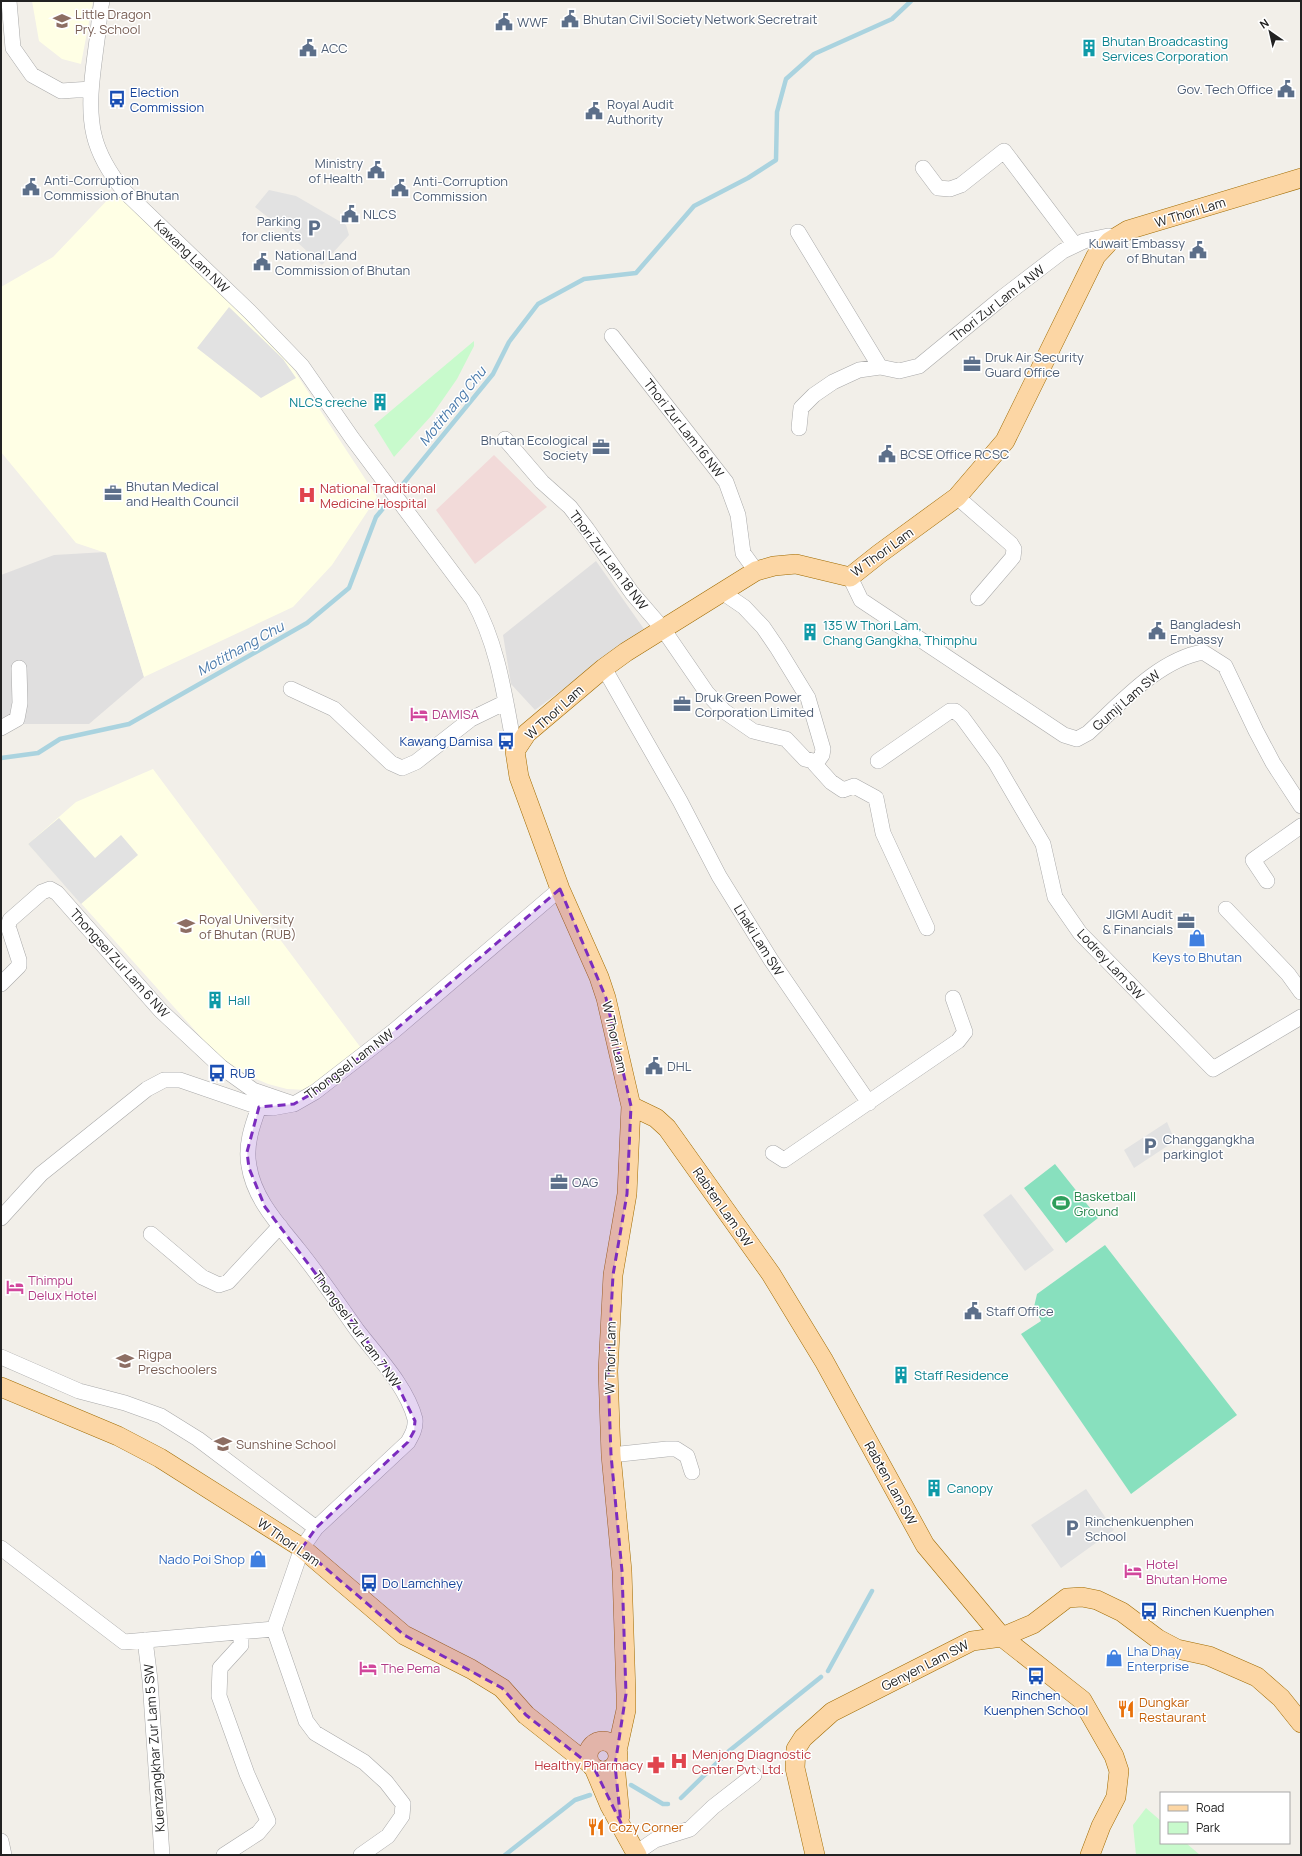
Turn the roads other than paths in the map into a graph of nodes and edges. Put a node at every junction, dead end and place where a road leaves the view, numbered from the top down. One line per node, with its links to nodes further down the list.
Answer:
1 (9, 1): 3 (street)
2 (102, 1): 3 (street, Kawang Lam NW)
3 (91, 89): 22 (street, Kawang Lam NW)
4 (923, 168): 8 (street)
5 (1299, 178): 7 (main road, W Thori Lam)
6 (798, 232): 10 (street)
7 (1117, 237): 8 (street, Thori Zur Lam 4 NW); 13 (main road, W Thori Lam)
8 (1075, 245): 10 (street, Thori Zur Lam 4 NW)
9 (612, 336): 14 (street, Thori Zur Lam 16 NW)
10 (880, 367): 11 (street, Thori Zur Lam 4 NW)
11 (798, 428)
12 (505, 439): 18 (street, Thori Zur Lam 18 NW)
13 (957, 497): 15 (main road, W Thori Lam); 17 (street)
14 (756, 571): 15 (main road, W Thori Lam); 16 (main road, W Thori Lam)
15 (850, 578): 27 (street, Gumji Lam SW)
16 (722, 592): 18 (main road, W Thori Lam); 26 (street)
17 (978, 598)
18 (663, 629): 20 (main road, W Thori Lam); 26 (street, Thori Zur Lam 18 NW)
19 (19, 668): 23 (street)
20 (604, 668): 24 (main road, W Thori Lam); 37 (street, Lhaki Lam SW)
21 (291, 689): 22 (street)
22 (506, 702): 24 (street, Kawang Lam NW)
23 (1, 728)
24 (515, 751): 30 (main road, W Thori Lam)
25 (878, 761): 36 (street, Lodrey Lam SW)
26 (813, 762): 32 (street, Thori Zur Lam 18 NW)
27 (1301, 806)
28 (1301, 826): 29 (street)
29 (1267, 881)
30 (560, 889): 38 (street, Thongsel Lam NW); 39 (main road, W Thori Lam)
31 (1226, 909): 34 (street)
32 (927, 928)
33 (1, 984): 38 (street, Thongsel Zur Lam 6 NW)
34 (1301, 992)
35 (953, 998): 37 (street)
36 (1301, 1017)
37 (869, 1103): 41 (street)
38 (294, 1104): 40 (street, Thongsel Lam NW)
39 (632, 1106): 47 (main road, W Thori Lam); 54 (main road, Rabten Lam SW)
40 (259, 1107): 42 (street, Thongsel Lam NW); 43 (street, Thongsel Zur Lam 7 NW)
41 (773, 1153)
42 (1, 1218)
43 (280, 1226): 44 (street); 49 (street, Thongsel Zur Lam 7 NW)
44 (151, 1234)
45 (1, 1357): 49 (street)
46 (1, 1387): 51 (main road, W Thori Lam)
47 (611, 1455): 48 (street); 57 (main road, W Thori Lam)
48 (692, 1472)
49 (316, 1528): 51 (street, Thongsel Zur Lam 7 NW)
50 (1, 1548): 55 (street)
51 (302, 1548): 52 (street, Thongsel Zur Lam 7 NW); 57 (main road, W Thori Lam)
52 (274, 1629): 53 (street); 64 (street)
53 (240, 1632): 55 (street); 63 (street)
54 (1002, 1636): 56 (main road, Genyen Lam SW); 65 (main road, Genyen Lam SW); 66 (main road, Rabten Lam SW)
55 (145, 1640): 62 (street, Kuenzangkhar Zur Lam 5 SW)
56 (1301, 1723)
57 (602, 1756): 60 (main road)
58 (754, 1775): 60 (street)
59 (1, 1842): 61 (street)
60 (637, 1854)
61 (4, 1855)
62 (162, 1855)
63 (224, 1855)
64 (361, 1855)
65 (816, 1855)
66 (1090, 1855)

